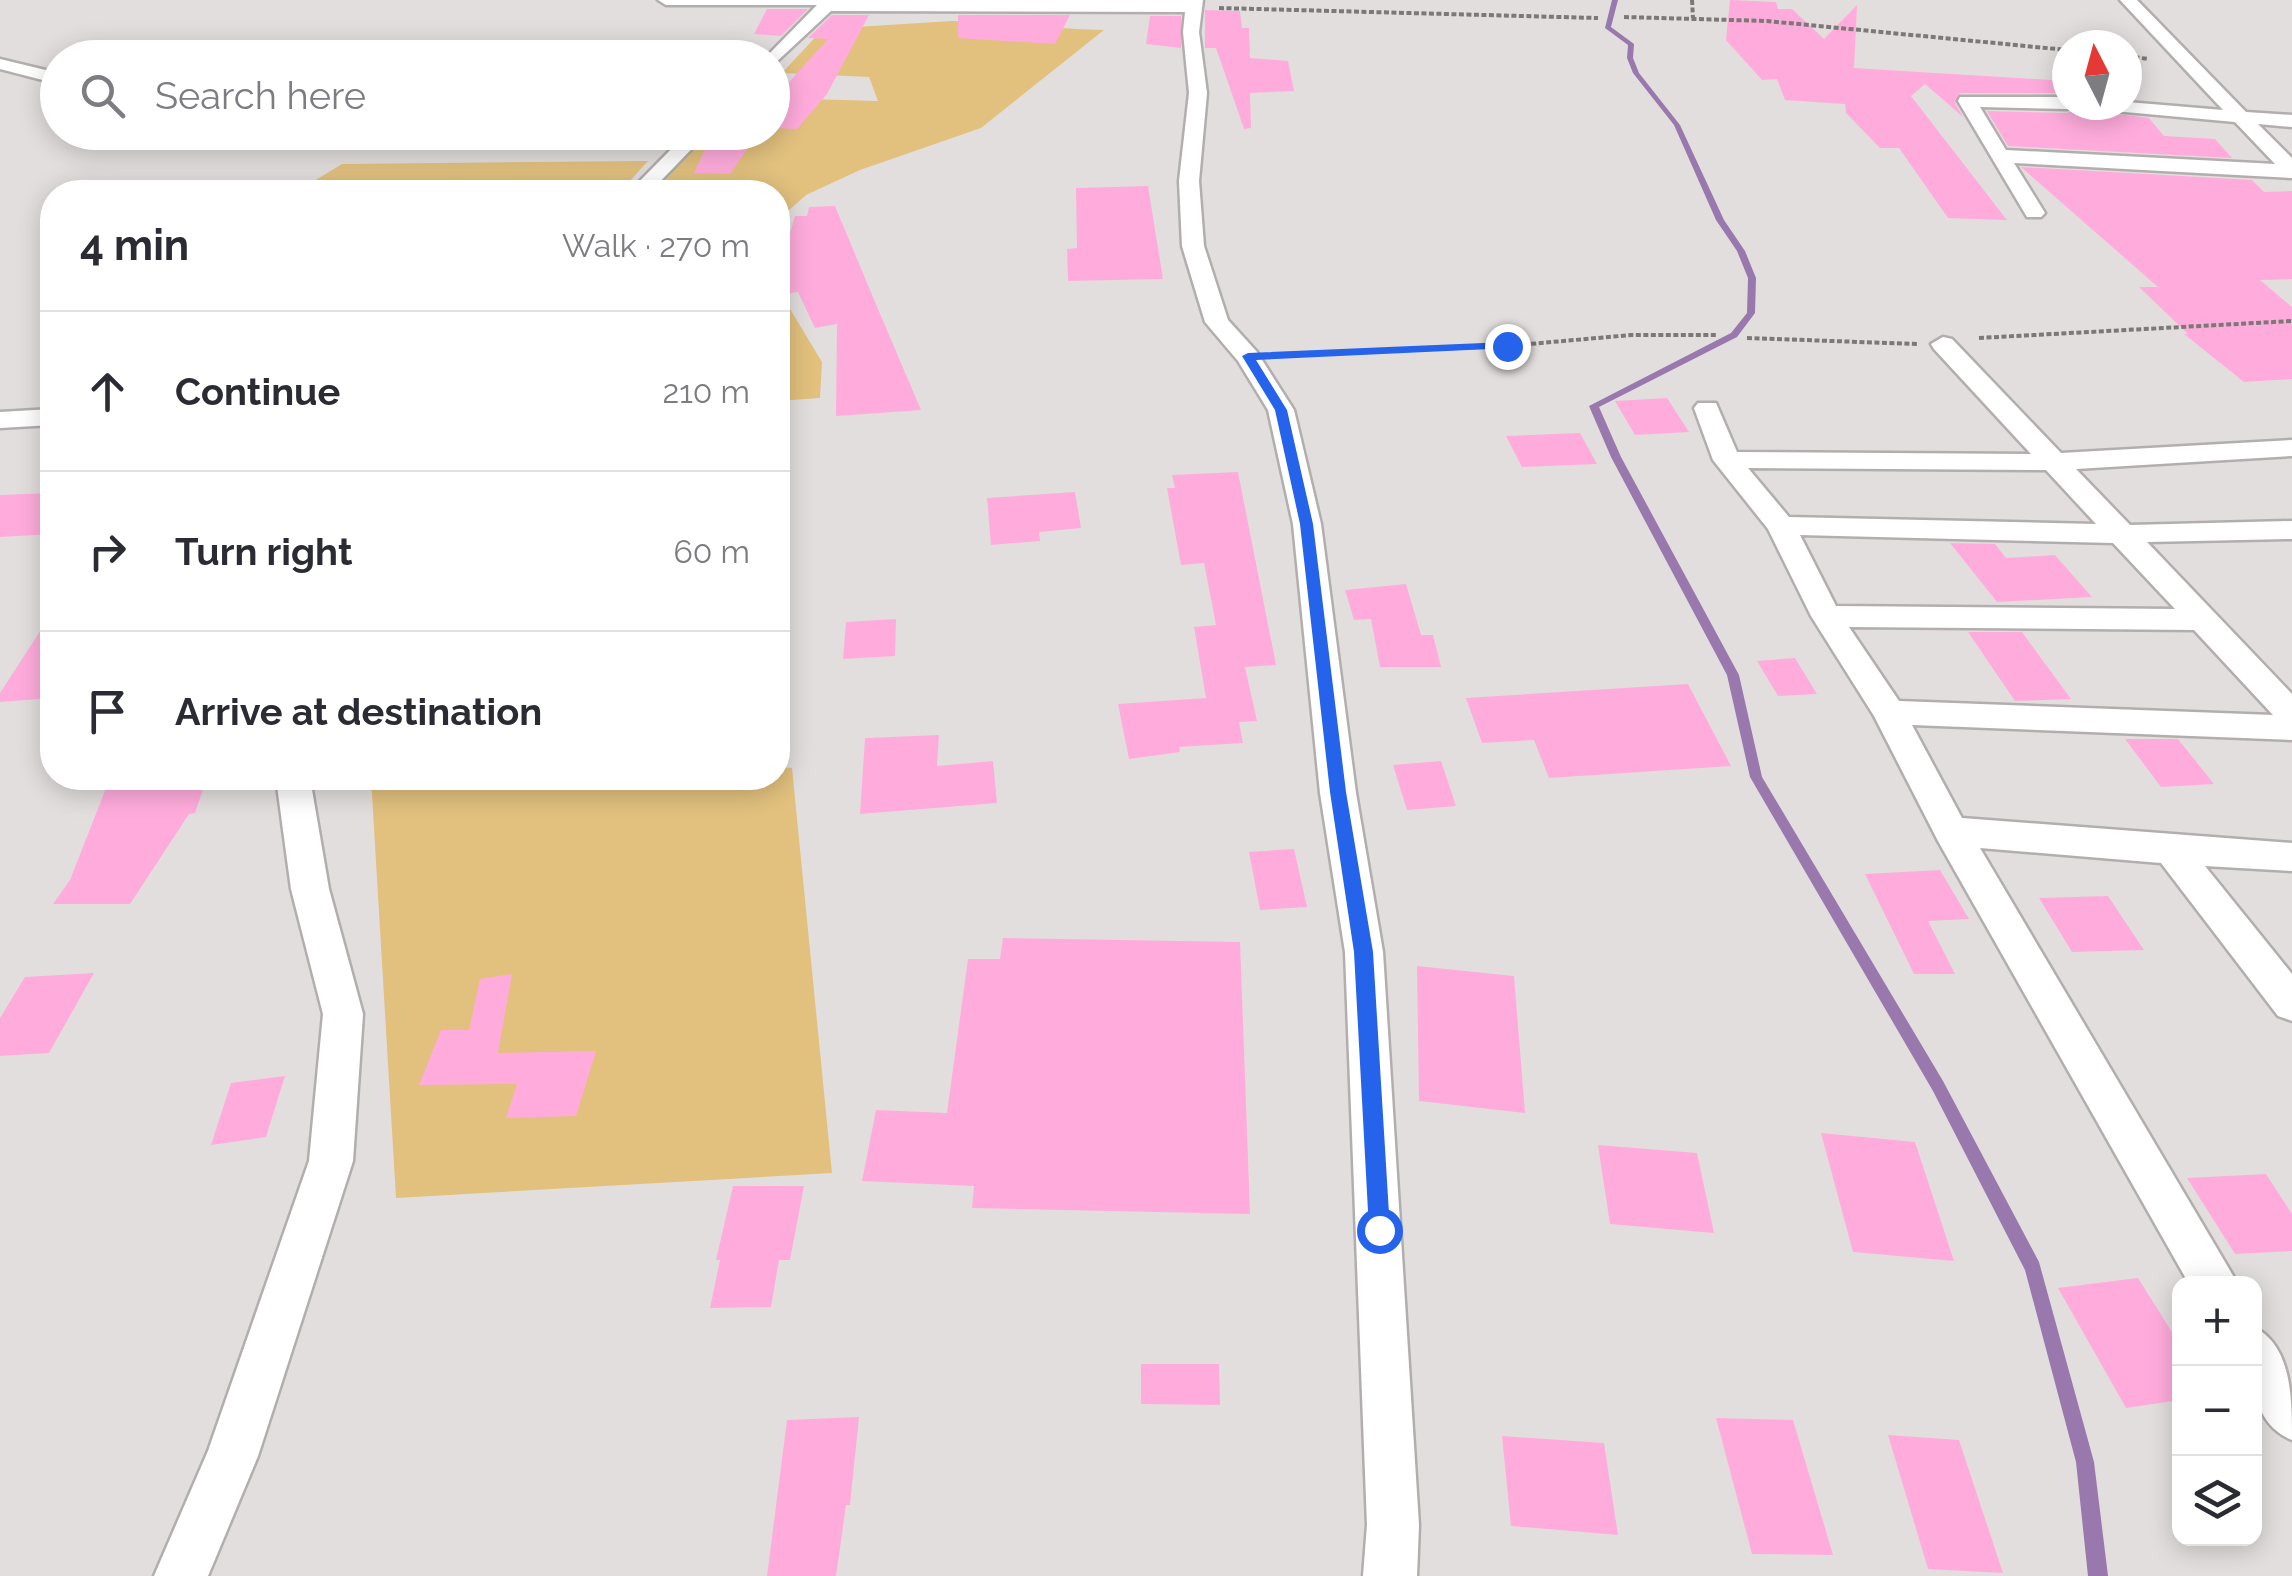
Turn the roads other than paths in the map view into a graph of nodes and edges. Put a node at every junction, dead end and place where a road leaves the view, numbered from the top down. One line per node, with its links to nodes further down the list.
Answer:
1 (666, 0): 3 (street)
2 (2128, 0): 10 (street)
3 (829, 2): 4 (street); 5 (street)
4 (1194, 4): 41 (street)
5 (790, 42)
6 (0, 64): 7 (street)
7 (40, 74)
8 (2052, 103): 13 (street)
9 (2142, 109): 10 (street)
10 (2239, 117): 11 (street); 14 (street)
11 (2292, 121)
12 (682, 150): 15 (street)
13 (1999, 155): 14 (street); 16 (street)
14 (2292, 171)
15 (651, 180)
16 (2034, 213)
17 (1943, 344): 23 (street)
18 (1707, 408): 22 (street)
19 (40, 418): 20 (street)
20 (0, 420)
21 (2292, 448): 23 (street)
22 (1727, 460): 23 (street); 24 (street)
23 (2054, 462): 26 (street)
24 (1781, 526): 26 (street); 27 (street)
25 (2292, 530): 26 (street)
26 (2120, 534): 28 (street)
27 (1826, 616): 28 (street); 29 (street)
28 (2200, 620): 30 (street)
29 (1889, 712): 31 (street); 33 (street)
30 (2292, 715)
31 (2292, 728)
32 (295, 790): 40 (street)
33 (1951, 831): 34 (street); 37 (street)
34 (2171, 850): 35 (street); 36 (street)
35 (2292, 856)
36 (2292, 1004)
37 (2210, 1276)
38 (2262, 1365): 39 (street)
39 (2292, 1416)
40 (180, 1576)
41 (1390, 1576)

